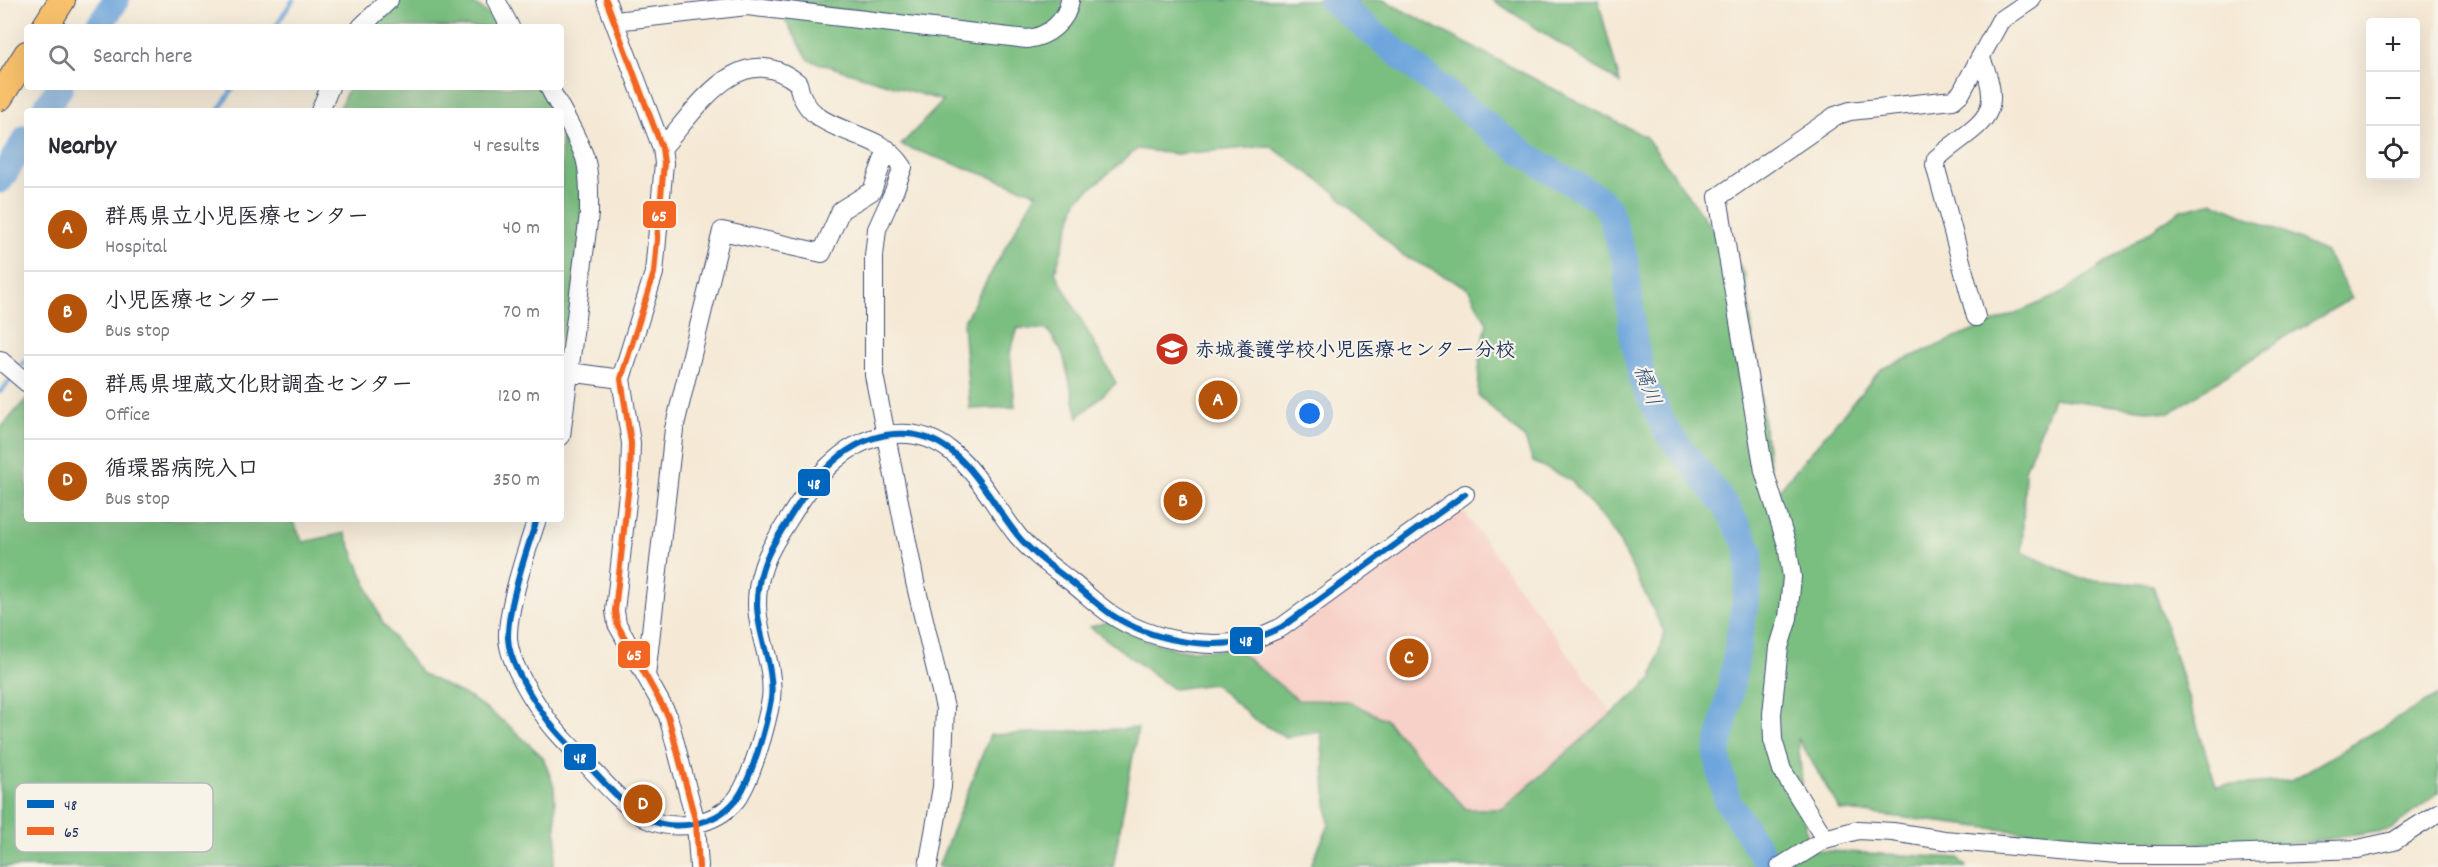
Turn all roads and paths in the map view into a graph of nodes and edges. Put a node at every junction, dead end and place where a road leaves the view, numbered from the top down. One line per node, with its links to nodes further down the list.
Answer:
1 (62, 0): 8 (highway)
2 (389, 0): 9 (street)
3 (496, 0): 10 (street)
4 (606, 0): 7 (street)
5 (1070, 0): 7 (street)
6 (2031, 0): 12 (street)
7 (615, 21): 19 (street)
8 (47, 24)
9 (364, 24)
10 (508, 24)
11 (24, 59): 15 (highway)
12 (1981, 59): 21 (street); 33 (street)
13 (329, 90): 16 (street)
14 (551, 90): 17 (street)
15 (0, 96)
16 (321, 108)
17 (560, 108)
18 (564, 115): 23 (street)
19 (662, 148): 20 (street); 24 (street)
20 (887, 149): 27 (street); 30 (street)
21 (1976, 317)
22 (1, 361): 25 (street)
23 (569, 372): 24 (street); 26 (street)
24 (621, 379): 30 (street)
25 (24, 380)
26 (564, 412)
27 (886, 435): 28 (street); 32 (street); 35 (street)
28 (1465, 494)
29 (536, 522): 32 (street)
30 (646, 676): 32 (street)
31 (2438, 813): 33 (street)
32 (696, 824): 34 (street)
33 (1825, 839): 36 (street)
34 (699, 867)
35 (928, 867)
36 (1780, 867)

